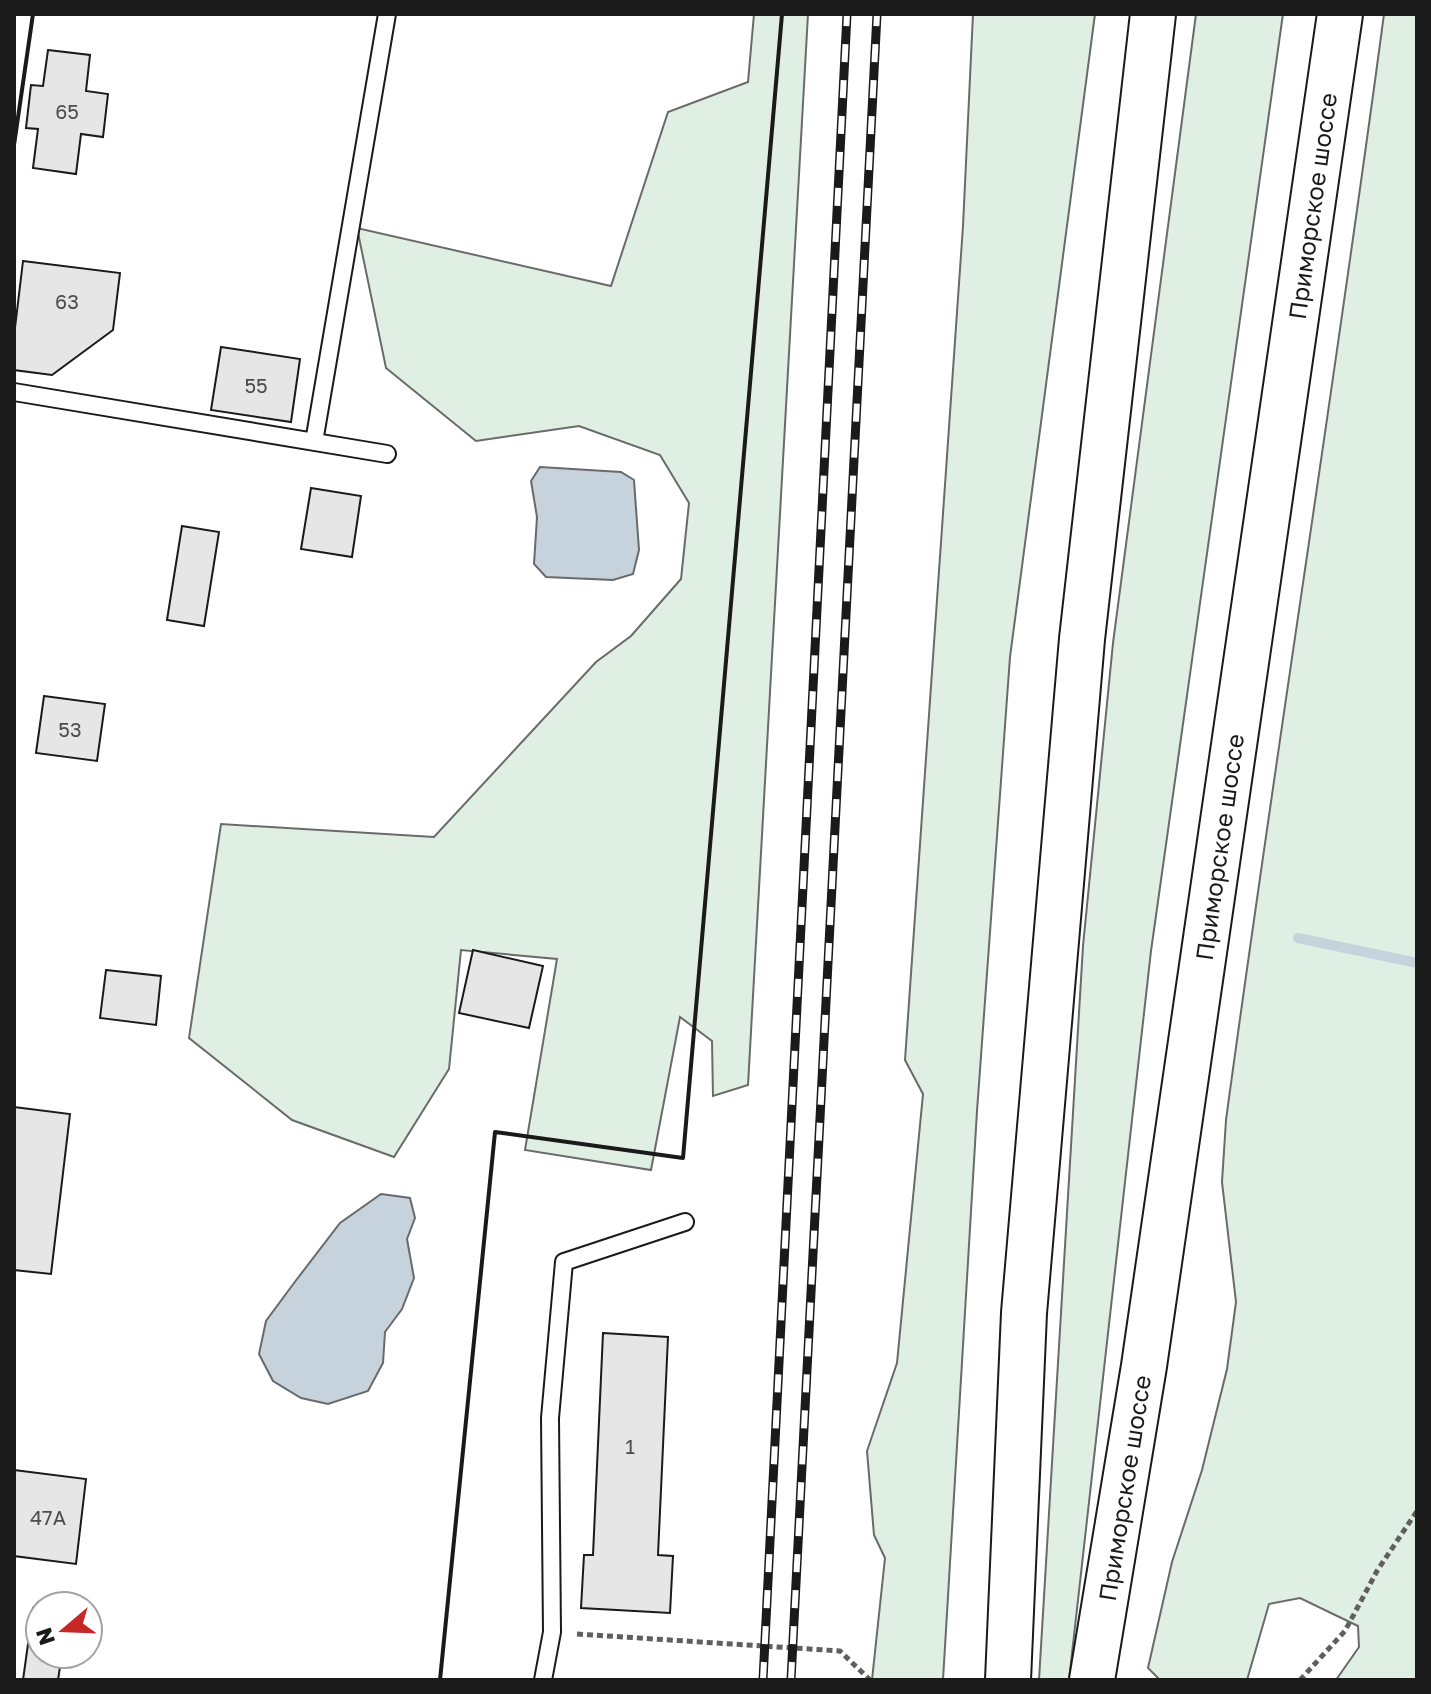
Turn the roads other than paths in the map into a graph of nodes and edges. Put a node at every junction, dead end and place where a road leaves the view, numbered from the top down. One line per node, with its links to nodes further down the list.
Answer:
1 (387, 14): 5 (lane)
2 (1153, 14): 9 (main road)
3 (1340, 14): 10 (main road, Приморское шоссе)
4 (14, 392): 5 (lane)
5 (314, 442): 6 (lane)
6 (387, 454)
7 (685, 1222): 8 (lane)
8 (543, 1680)
9 (1008, 1680)
10 (1092, 1680)

